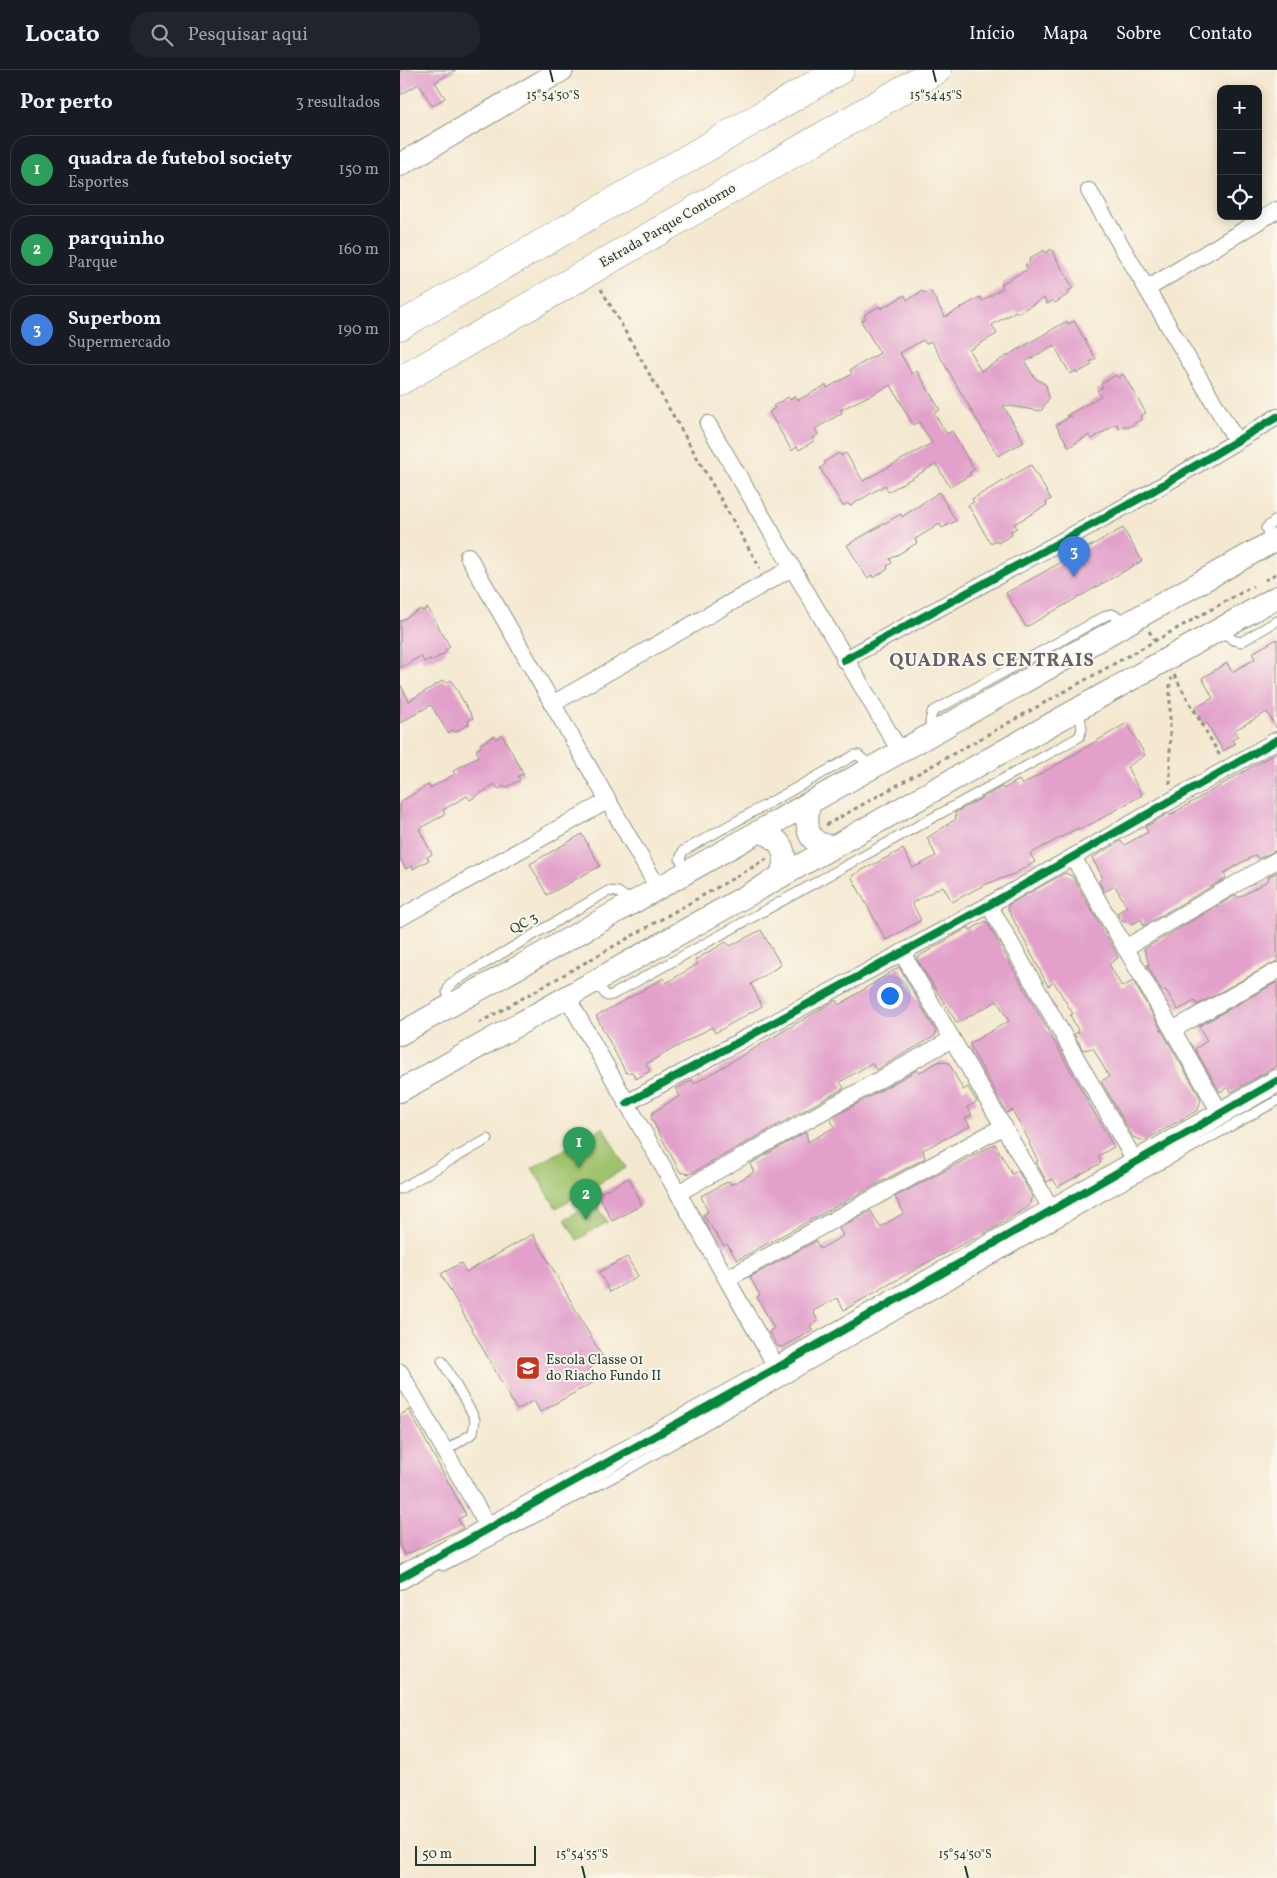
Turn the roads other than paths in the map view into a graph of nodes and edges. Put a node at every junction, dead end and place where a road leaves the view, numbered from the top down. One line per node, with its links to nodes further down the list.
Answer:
1 (840, 70): 8 (highway)
2 (937, 70): 9 (highway, Estrada Parque Contorno)
3 (553, 72): 4 (main road)
4 (400, 165)
5 (1089, 191): 7 (street)
6 (1277, 210): 7 (street)
7 (1147, 289): 12 (street)
8 (400, 326)
9 (400, 381)
10 (1277, 417): 12 (street)
11 (708, 424): 16 (street)
12 (1236, 440): 20 (street)
13 (1277, 519): 14 (lane)
14 (1274, 541): 24 (main road)
15 (468, 556): 21 (street)
16 (792, 568): 20 (street); 21 (street)
17 (1277, 597): 19 (main road)
18 (1277, 621): 19 (lane)
19 (1221, 629): 22 (main road)
20 (844, 660): 24 (street)
21 (552, 704): 26 (street)
22 (1079, 709): 29 (main road); 40 (lane)
23 (1277, 740): 30 (street)
24 (900, 753): 25 (main road)
25 (873, 768): 27 (main road); 32 (lane)
26 (607, 801): 34 (street); 36 (street)
27 (809, 804): 28 (main road); 29 (main road)
28 (761, 832): 32 (main road); 33 (main road)
29 (832, 846): 33 (main road)
30 (1074, 857): 35 (street); 37 (street)
31 (1277, 860): 37 (street)
32 (687, 873): 34 (main road)
33 (780, 877): 40 (main road)
34 (658, 888): 43 (main road)
35 (989, 905): 38 (street); 52 (street)
36 (400, 918)
37 (1126, 948): 42 (street)
38 (902, 952): 44 (street); 48 (street)
39 (1277, 971): 42 (street)
40 (594, 981): 41 (main road)
41 (566, 997): 46 (main road); 48 (street)
42 (1174, 1029): 49 (street)
43 (400, 1034)
44 (952, 1039): 50 (street); 54 (street)
45 (1277, 1081): 49 (main road)
46 (400, 1091)
47 (1277, 1101): 62 (lane)
48 (626, 1103): 54 (street)
49 (1220, 1114): 52 (main road)
50 (1004, 1126): 55 (street); 56 (street)
51 (488, 1139): 53 (lane)
52 (1136, 1162): 55 (main road)
53 (400, 1189)
54 (678, 1193): 56 (street)
55 (1052, 1210): 58 (main road)
56 (728, 1278): 58 (street)
57 (442, 1361): 60 (lane)
58 (777, 1368): 61 (main road)
59 (400, 1372): 60 (street)
60 (445, 1451): 61 (street)
61 (490, 1530): 63 (main road)
62 (433, 1572)
63 (405, 1578)

